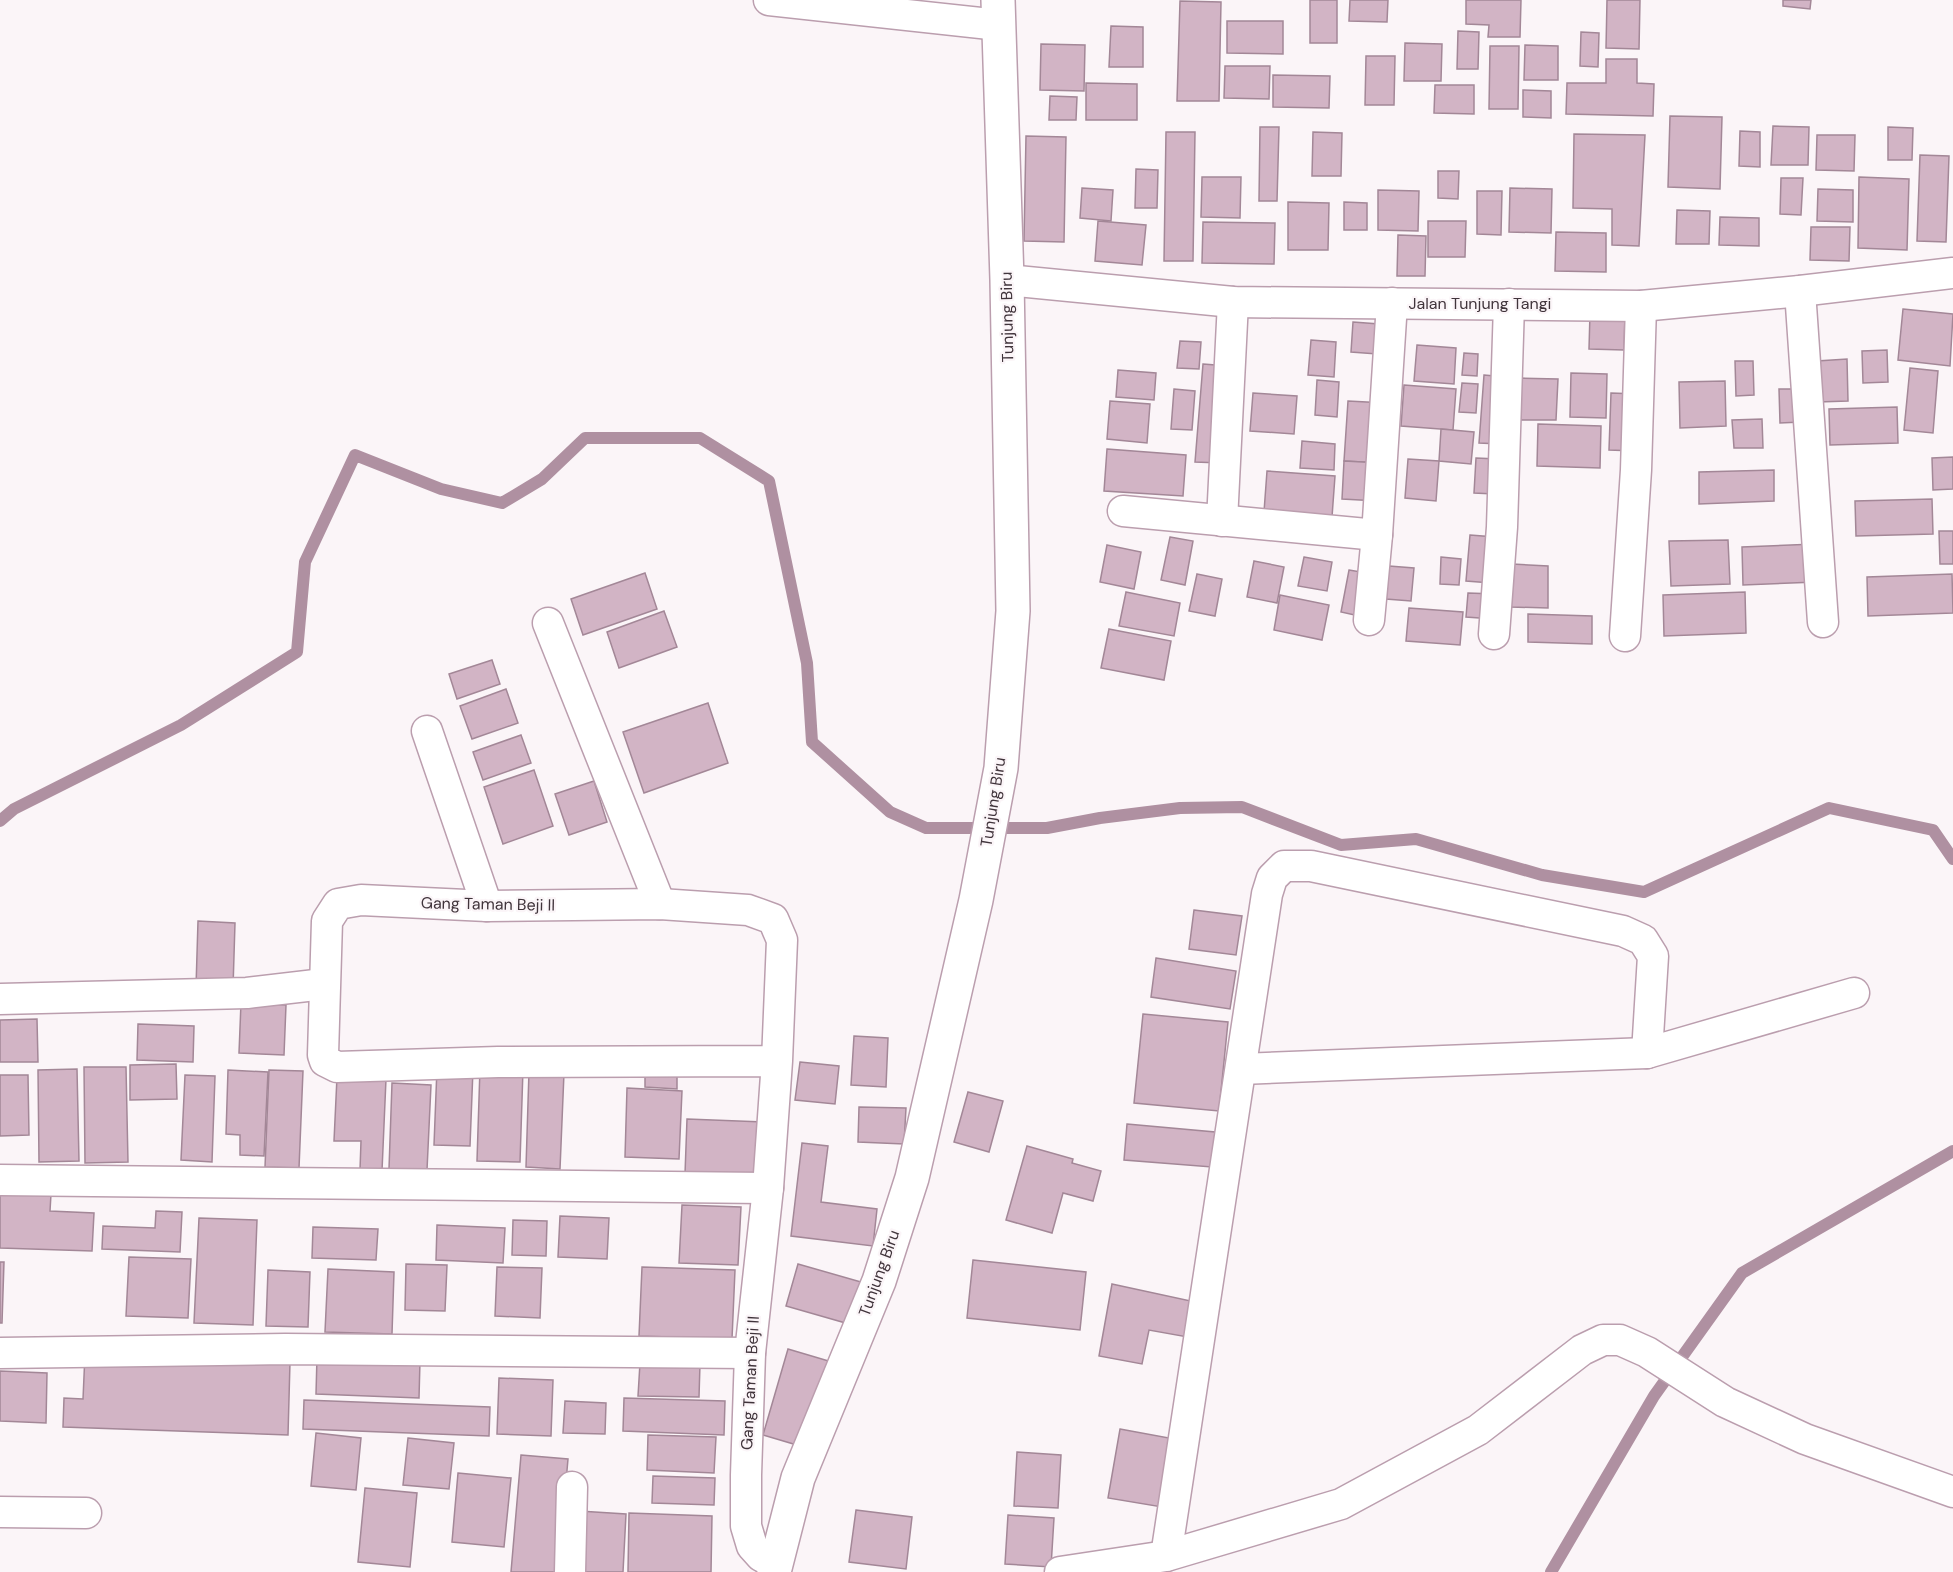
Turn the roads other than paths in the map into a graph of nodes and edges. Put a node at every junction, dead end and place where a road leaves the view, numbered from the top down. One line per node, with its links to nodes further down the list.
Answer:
1 (769, 0): 2 (street)
2 (998, 13): 4 (street, Tunjung Biru)
3 (1953, 273): 5 (street, Jalan Tunjung Tangi)
4 (1007, 280): 6 (street, Jalan Tunjung Tangi); 36 (street, Tunjung Biru)
5 (1800, 291): 9 (street, Jalan Tunjung Tangi); 14 (street)
6 (1233, 302): 7 (street, Jalan Tunjung Tangi); 11 (street)
7 (1392, 303): 8 (street, Jalan Tunjung Tangi); 12 (street)
8 (1509, 304): 9 (street, Jalan Tunjung Tangi); 16 (street)
9 (1641, 306): 17 (street)
10 (1123, 511): 11 (street)
11 (1222, 521): 12 (street)
12 (1377, 535): 13 (street)
13 (1369, 620)
14 (1823, 622)
15 (548, 623): 19 (street)
16 (1494, 634)
17 (1625, 636)
18 (427, 731): 20 (street)
19 (660, 904): 20 (street, Gang Taman Beji II); 25 (street, Gang Taman Beji II)
20 (487, 906): 21 (street, Gang Taman Beji II)
21 (324, 984): 23 (street); 25 (street)
22 (1854, 993): 24 (street)
23 (0, 999)
24 (1647, 1053): 26 (street); 26 (street)
25 (777, 1061): 28 (street, Gang Taman Beji II)
26 (1241, 1069): 35 (street)
27 (0, 1180): 28 (street)
28 (768, 1188): 30 (street, Gang Taman Beji II)
29 (0, 1353): 30 (street)
30 (750, 1353): 36 (street, Gang Taman Beji II)
31 (572, 1487): 37 (street)
32 (1953, 1492): 35 (street)
33 (0, 1512): 34 (street)
34 (86, 1513)
35 (1166, 1556): 38 (street)
36 (775, 1568)
37 (570, 1572)
38 (1060, 1572)

